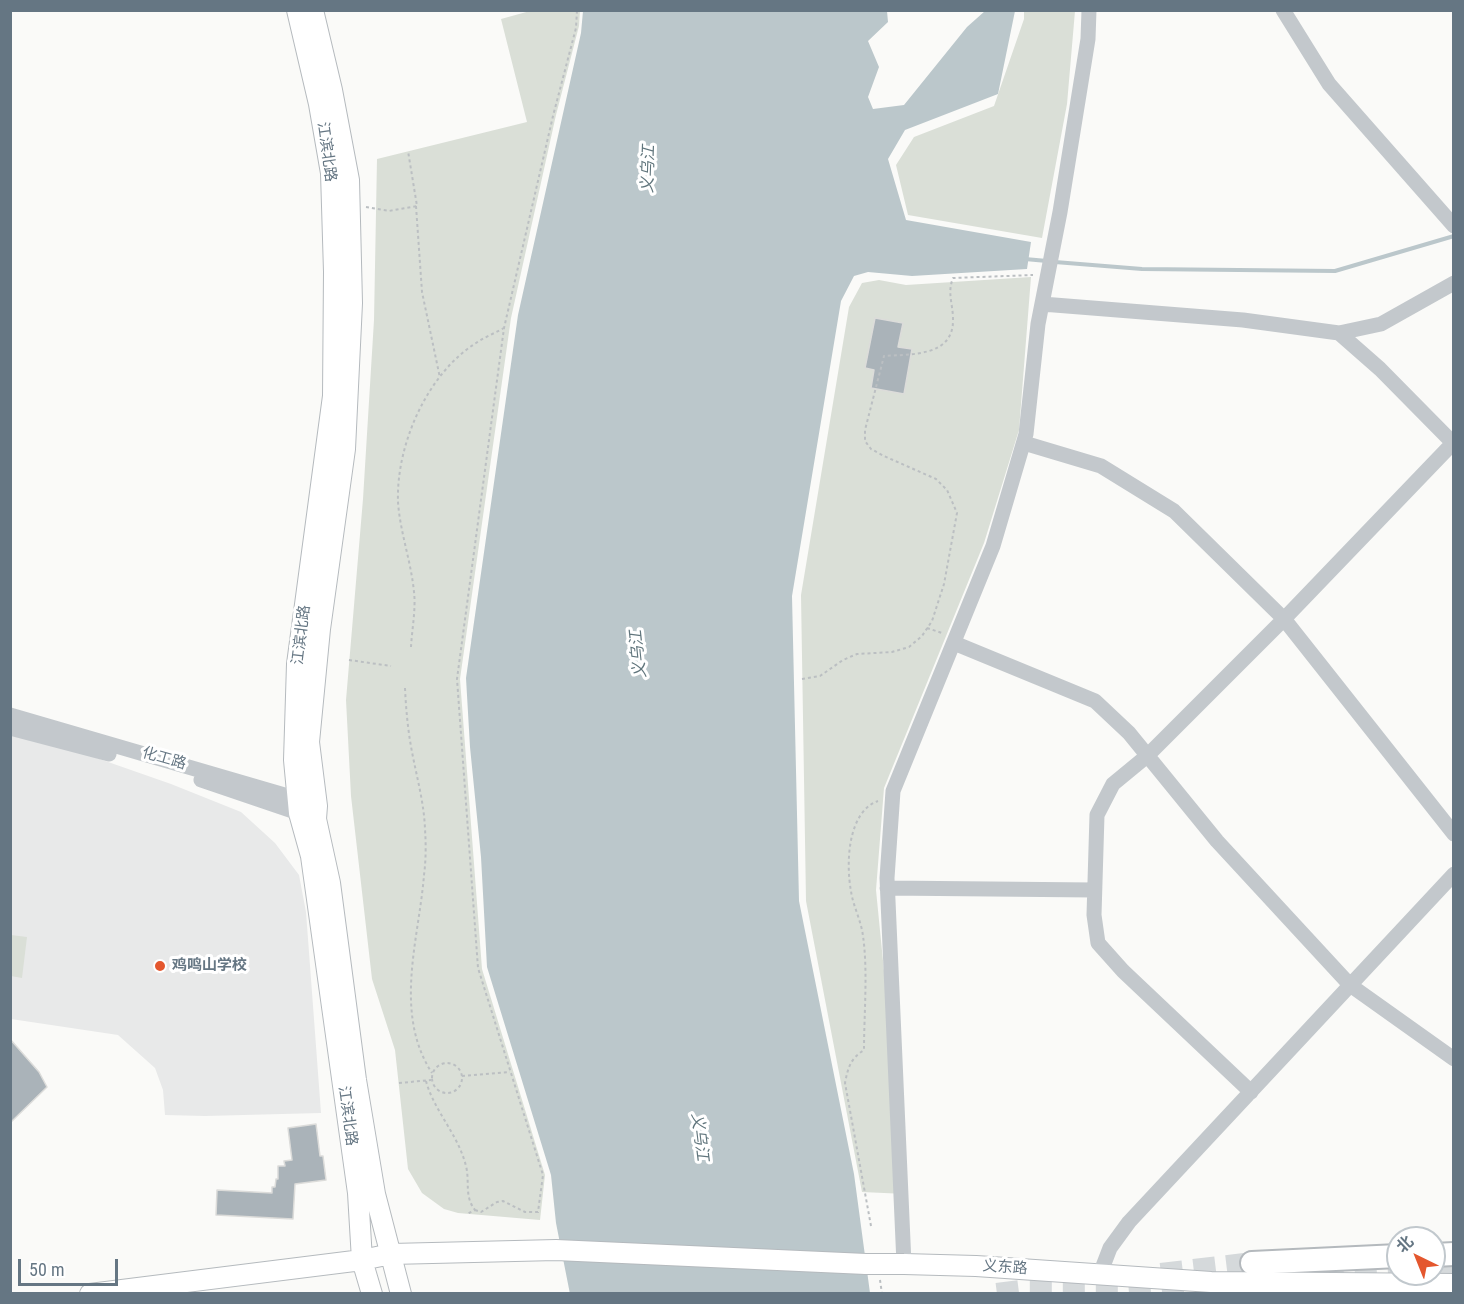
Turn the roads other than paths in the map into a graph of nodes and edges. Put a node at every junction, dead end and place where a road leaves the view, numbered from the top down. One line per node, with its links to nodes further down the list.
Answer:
1 (297, 10): 16 (main road, 江滨北路)
2 (313, 10): 16 (main road, 江滨北路)
3 (1089, 10): 7 (street)
4 (1283, 10): 5 (street)
5 (1454, 226)
6 (1454, 283): 8 (street)
7 (1042, 304): 8 (street); 9 (street)
8 (1339, 333): 10 (street)
9 (1023, 443): 11 (street); 12 (street)
10 (1453, 443): 11 (street)
11 (1284, 619): 15 (street); 17 (street)
12 (954, 644): 15 (street); 19 (street)
13 (10, 715): 16 (street, 化工路)
14 (10, 728): 16 (street, 化工路)
15 (1147, 756): 20 (street); 21 (street)
16 (307, 809): 24 (main road, 江滨北路); 26 (main road, 江滨北路)
17 (1454, 834)
18 (1454, 874): 21 (street)
19 (887, 888): 20 (street); 28 (street)
20 (1095, 890): 23 (street)
21 (1350, 985): 22 (street); 23 (street)
22 (1454, 1059)
23 (1251, 1092): 29 (street)
24 (391, 1254): 26 (main road, 义东路); 28 (main road, 义东路, bridge); 33 (main road, 江滨北路)
25 (1386, 1257): 27 (highway)
26 (362, 1260): 31 (main road, 义东路); 32 (main road, 江滨北路)
27 (1252, 1263)
28 (904, 1264): 29 (main road, 义东路)
29 (1100, 1275): 30 (main road, 义东路)
30 (1454, 1284)
31 (90, 1293)
32 (372, 1293)
33 (401, 1293)

